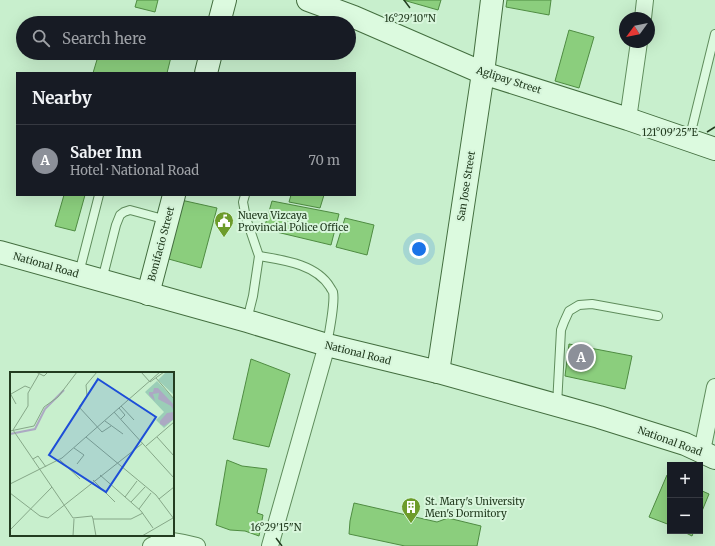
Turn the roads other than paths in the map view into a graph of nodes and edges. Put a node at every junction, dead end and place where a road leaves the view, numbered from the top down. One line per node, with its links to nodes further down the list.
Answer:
1 (225, 0): 6 (street)
2 (308, 0): 7 (street, Aglipay Street)
3 (492, 0): 13 (street, San Jose Street)
4 (645, 0): 5 (street)
5 (644, 12)
6 (221, 16)
7 (351, 16)
8 (356, 18): 13 (street, Aglipay Street)
9 (715, 34): 15 (lane)
10 (638, 48): 14 (street)
11 (209, 60): 12 (street)
12 (206, 72)
13 (483, 72): 14 (street, Aglipay Street); 29 (street, San Jose Street)
14 (628, 119): 15 (street, Aglipay Street)
15 (689, 141): 16 (street, Aglipay Street)
16 (715, 149)
17 (99, 196): 23 (lane)
18 (174, 196): 20 (street, Bonifacio Street)
19 (245, 196): 22 (lane)
20 (167, 220): 24 (lane); 25 (street, Bonifacio Street)
21 (0, 252): 23 (street, National Road)
22 (259, 256): 27 (lane); 28 (lane)
23 (78, 274): 24 (street, National Road)
24 (102, 280): 25 (street, National Road)
25 (148, 294): 27 (street, National Road)
26 (658, 316): 31 (lane)
27 (247, 321): 28 (street, National Road)
28 (327, 345): 29 (street, National Road); 35 (street)
29 (438, 372): 31 (street, National Road)
30 (715, 387): 32 (street)
31 (557, 406): 32 (street, National Road)
32 (708, 455)
33 (151, 546): 34 (street)
34 (197, 546)
35 (270, 546)

